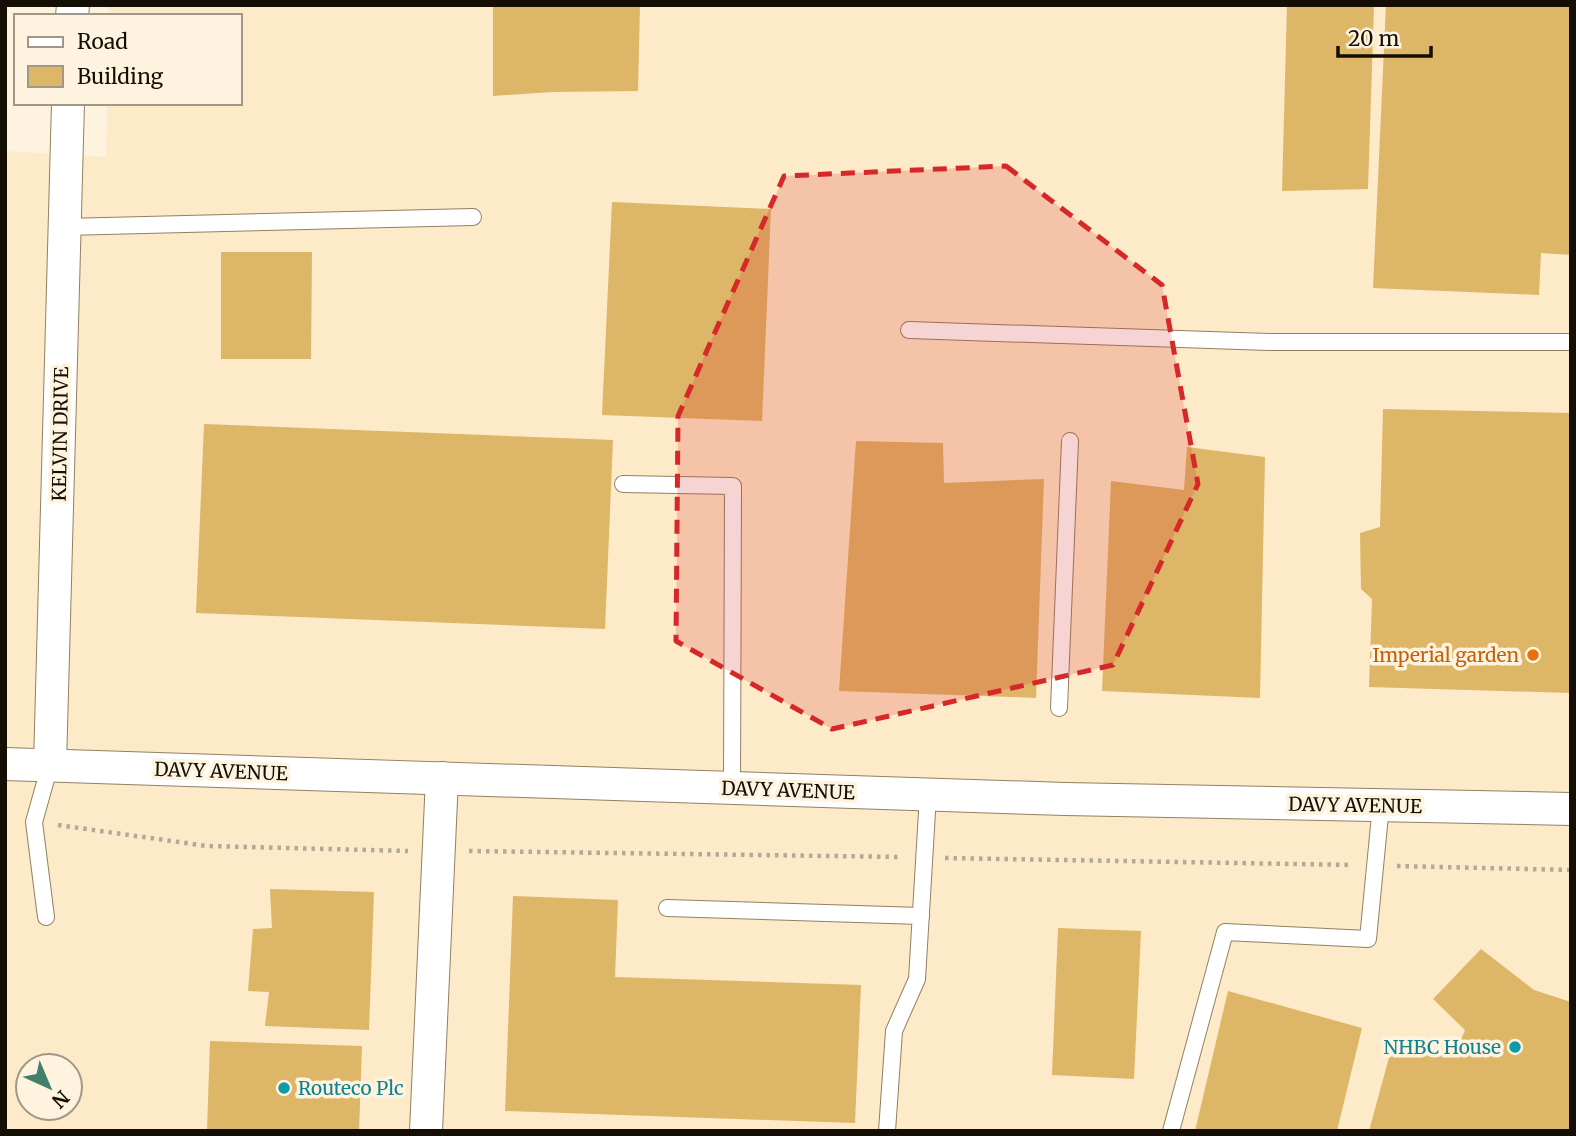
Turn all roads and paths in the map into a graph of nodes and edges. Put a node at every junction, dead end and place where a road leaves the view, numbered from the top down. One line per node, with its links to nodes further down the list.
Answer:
1 (68, 105): 3 (street, KELVIN DRIVE)
2 (472, 217): 3 (lane)
3 (64, 227): 10 (street, KELVIN DRIVE)
4 (909, 330): 5 (lane)
5 (1571, 342)
6 (1070, 441): 8 (lane)
7 (623, 484): 12 (lane)
8 (1059, 708)
9 (5, 764): 10 (street, DAVY AVENUE)
10 (50, 765): 11 (street, DAVY AVENUE); 16 (lane)
11 (442, 778): 12 (street, DAVY AVENUE); 17 (street)
12 (732, 788): 13 (street, DAVY AVENUE)
13 (928, 795): 14 (street, DAVY AVENUE); 18 (lane)
14 (1381, 805): 15 (street, DAVY AVENUE); 19 (lane)
15 (1571, 809)
16 (34, 822): 17 (path); 23 (lane)
17 (438, 851): 18 (path); 24 (street)
18 (924, 858): 19 (path); 22 (lane)
19 (1375, 865): 20 (path); 26 (lane)
20 (1571, 870)
21 (667, 908): 22 (lane)
22 (921, 916): 25 (lane)
23 (46, 917)
24 (426, 1131)
25 (887, 1131)
26 (1171, 1131)

